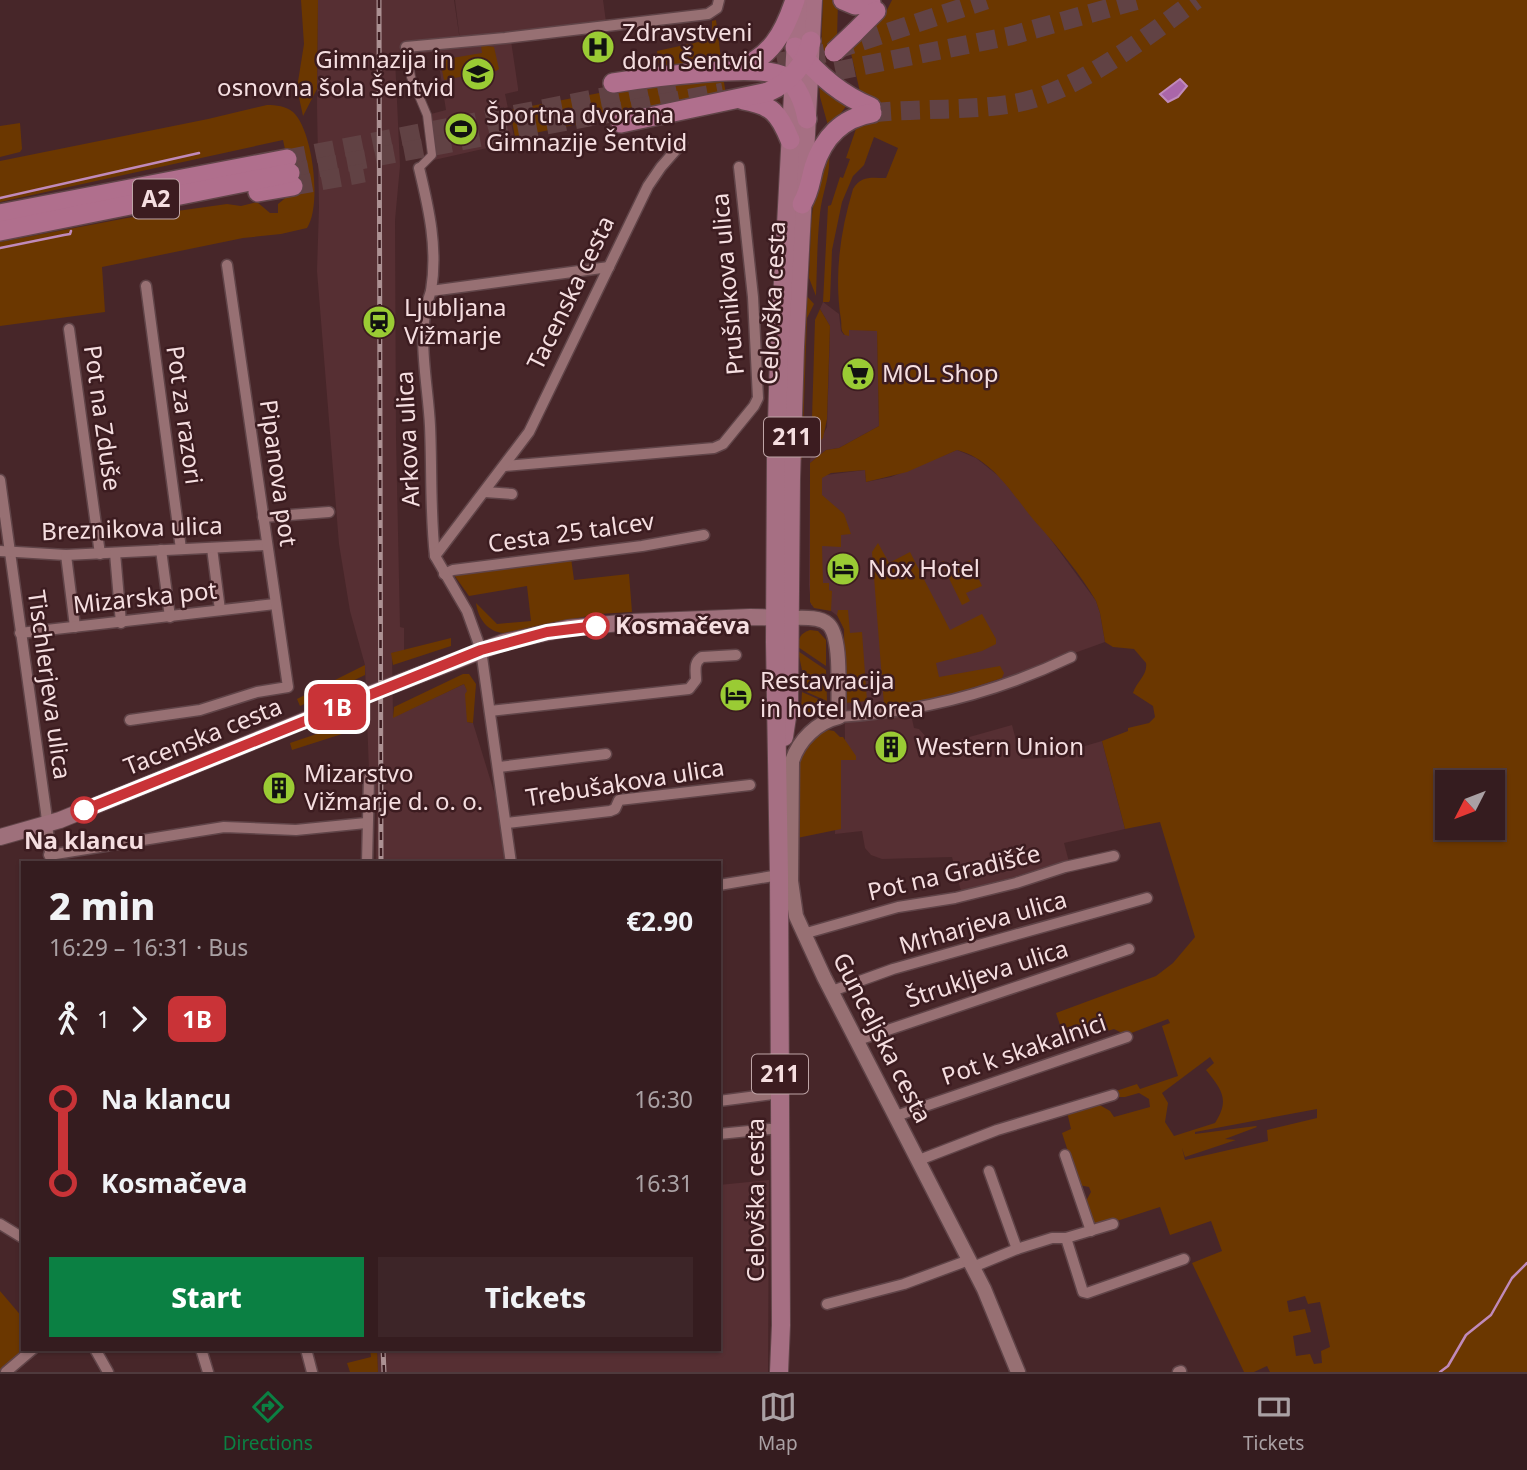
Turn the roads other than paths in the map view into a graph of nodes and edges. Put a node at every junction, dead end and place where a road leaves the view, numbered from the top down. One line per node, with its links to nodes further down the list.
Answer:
1 (719, 0): 5 (street)
2 (797, 0): 6 (main road); 7 (highway)
3 (814, 0): 6 (main road)
4 (863, 5): 6 (highway, bridge)
5 (405, 47): 15 (street)
6 (802, 69): 7 (highway); 9 (highway); 10 (highway); 16 (highway)
7 (727, 71): 8 (highway)
8 (613, 83)
9 (731, 99): 11 (highway); 12 (highway)
10 (799, 116): 12 (main road, Celovška cesta / 211); 16 (main road, Celovška cesta / 211)
11 (621, 123)
12 (790, 140): 44 (main road, Celovška cesta / 211)
13 (682, 143): 20 (street, Tacenska cesta)
14 (738, 167): 24 (street, Prušnikova ulica)
15 (419, 168): 22 (street, Arkova ulica)
16 (802, 204): 44 (main road, Celovška cesta / 211)
17 (0, 214): 18 (highway, A2)
18 (0, 231)
19 (227, 265): 29 (street, Pipanova pot)
20 (609, 267): 22 (street); 24 (street, Tacenska cesta)
21 (146, 286): 33 (street, Pot za razori)
22 (431, 290): 39 (street, Arkova ulica)
23 (69, 329): 37 (street, Pot na Zduše)
24 (505, 466): 26 (street, Tacenska cesta)
25 (0, 480): 35 (street, Tischlerjeva ulica)
26 (485, 492): 27 (street); 39 (street, Tacenska cesta)
27 (512, 494)
28 (329, 512): 29 (street)
29 (264, 517): 31 (street, Pipanova pot)
30 (704, 535): 40 (street, Cesta 25 talcev)
31 (266, 545): 32 (street, Breznikova ulica); 41 (street, Pipanova pot)
32 (212, 548): 33 (street, Breznikova ulica); 42 (street)
33 (181, 549): 34 (street, Breznikova ulica)
34 (162, 550): 36 (street, Breznikova ulica); 43 (street)
35 (5, 551): 38 (street, Breznikova ulica); 47 (street, Tischlerjeva ulica)
36 (116, 553): 37 (street, Breznikova ulica); 45 (street)
37 (100, 554): 38 (street, Breznikova ulica)
38 (66, 555): 46 (street)
39 (435, 556): 40 (street)
40 (444, 574): 48 (street)
41 (275, 604): 42 (street, Mizarska pot); 53 (street, Pipanova pot)
42 (220, 611): 43 (street, Mizarska pot)
43 (170, 617): 45 (street, Mizarska pot)
44 (783, 618): 48 (main road, Tacenska cesta); 52 (street); 66 (main road, Celovška cesta / 211)
45 (121, 623): 46 (street, Mizarska pot)
46 (75, 627): 47 (street, Mizarska pot)
47 (20, 633): 60 (street, Tischlerjeva ulica)
48 (481, 650): 51 (street); 60 (main road, Tacenska cesta)
49 (736, 655): 51 (street)
50 (1071, 657): 52 (street)
51 (490, 711): 55 (street)
52 (833, 719): 69 (street, Gunceljska cesta)
53 (130, 720)
54 (606, 754): 55 (street)
55 (499, 767): 59 (street)
56 (369, 778): 58 (street)
57 (750, 785): 59 (street, Trebušakova ulica)
58 (366, 822): 63 (street); 64 (street)
59 (507, 823): 65 (street)
60 (47, 824): 61 (main road, Tacenska cesta); 63 (street, Tischlerjeva ulica)
61 (0, 837)
62 (1115, 856): 69 (street, Pot na Gradišče)
63 (50, 859)
64 (367, 861)
65 (511, 861)
66 (779, 875): 67 (street); 74 (main road, Celovška cesta / 211)
67 (721, 885)
68 (1147, 898): 71 (street, Mrharjeva ulica)
69 (803, 934): 71 (street, Gunceljska cesta)
70 (1129, 949): 73 (street, Štrukljeva ulica)
71 (832, 991): 73 (street, Gunceljska cesta)
72 (1126, 1037): 77 (street, Pot k skakalnici)
73 (858, 1040): 77 (street, Gunceljska cesta)
74 (780, 1093): 76 (street); 78 (main road, Celovška cesta / 211)
75 (1113, 1095): 81 (street)
76 (721, 1101)
77 (896, 1116): 81 (street, Gunceljska cesta)
78 (780, 1128): 79 (street); 100 (main road, Celovška cesta / 211)
79 (721, 1134)
80 (1065, 1155): 85 (street)
81 (919, 1160): 90 (street, Gunceljska cesta)
82 (989, 1171): 88 (street)
83 (0, 1224): 86 (street)
84 (1113, 1224): 85 (street)
85 (1091, 1231): 87 (street)
86 (21, 1237)
87 (1066, 1238): 88 (street); 89 (street)
88 (1017, 1249): 90 (street)
89 (1184, 1259)
90 (971, 1264): 91 (street); 101 (street, Gunceljska cesta)
91 (827, 1304)
92 (31, 1351): 96 (street)
93 (96, 1351): 97 (street)
94 (202, 1351): 98 (street)
95 (307, 1351): 99 (street)
96 (6, 1372)
97 (108, 1372)
98 (208, 1372)
99 (312, 1372)
100 (779, 1372)
101 (1018, 1372)

